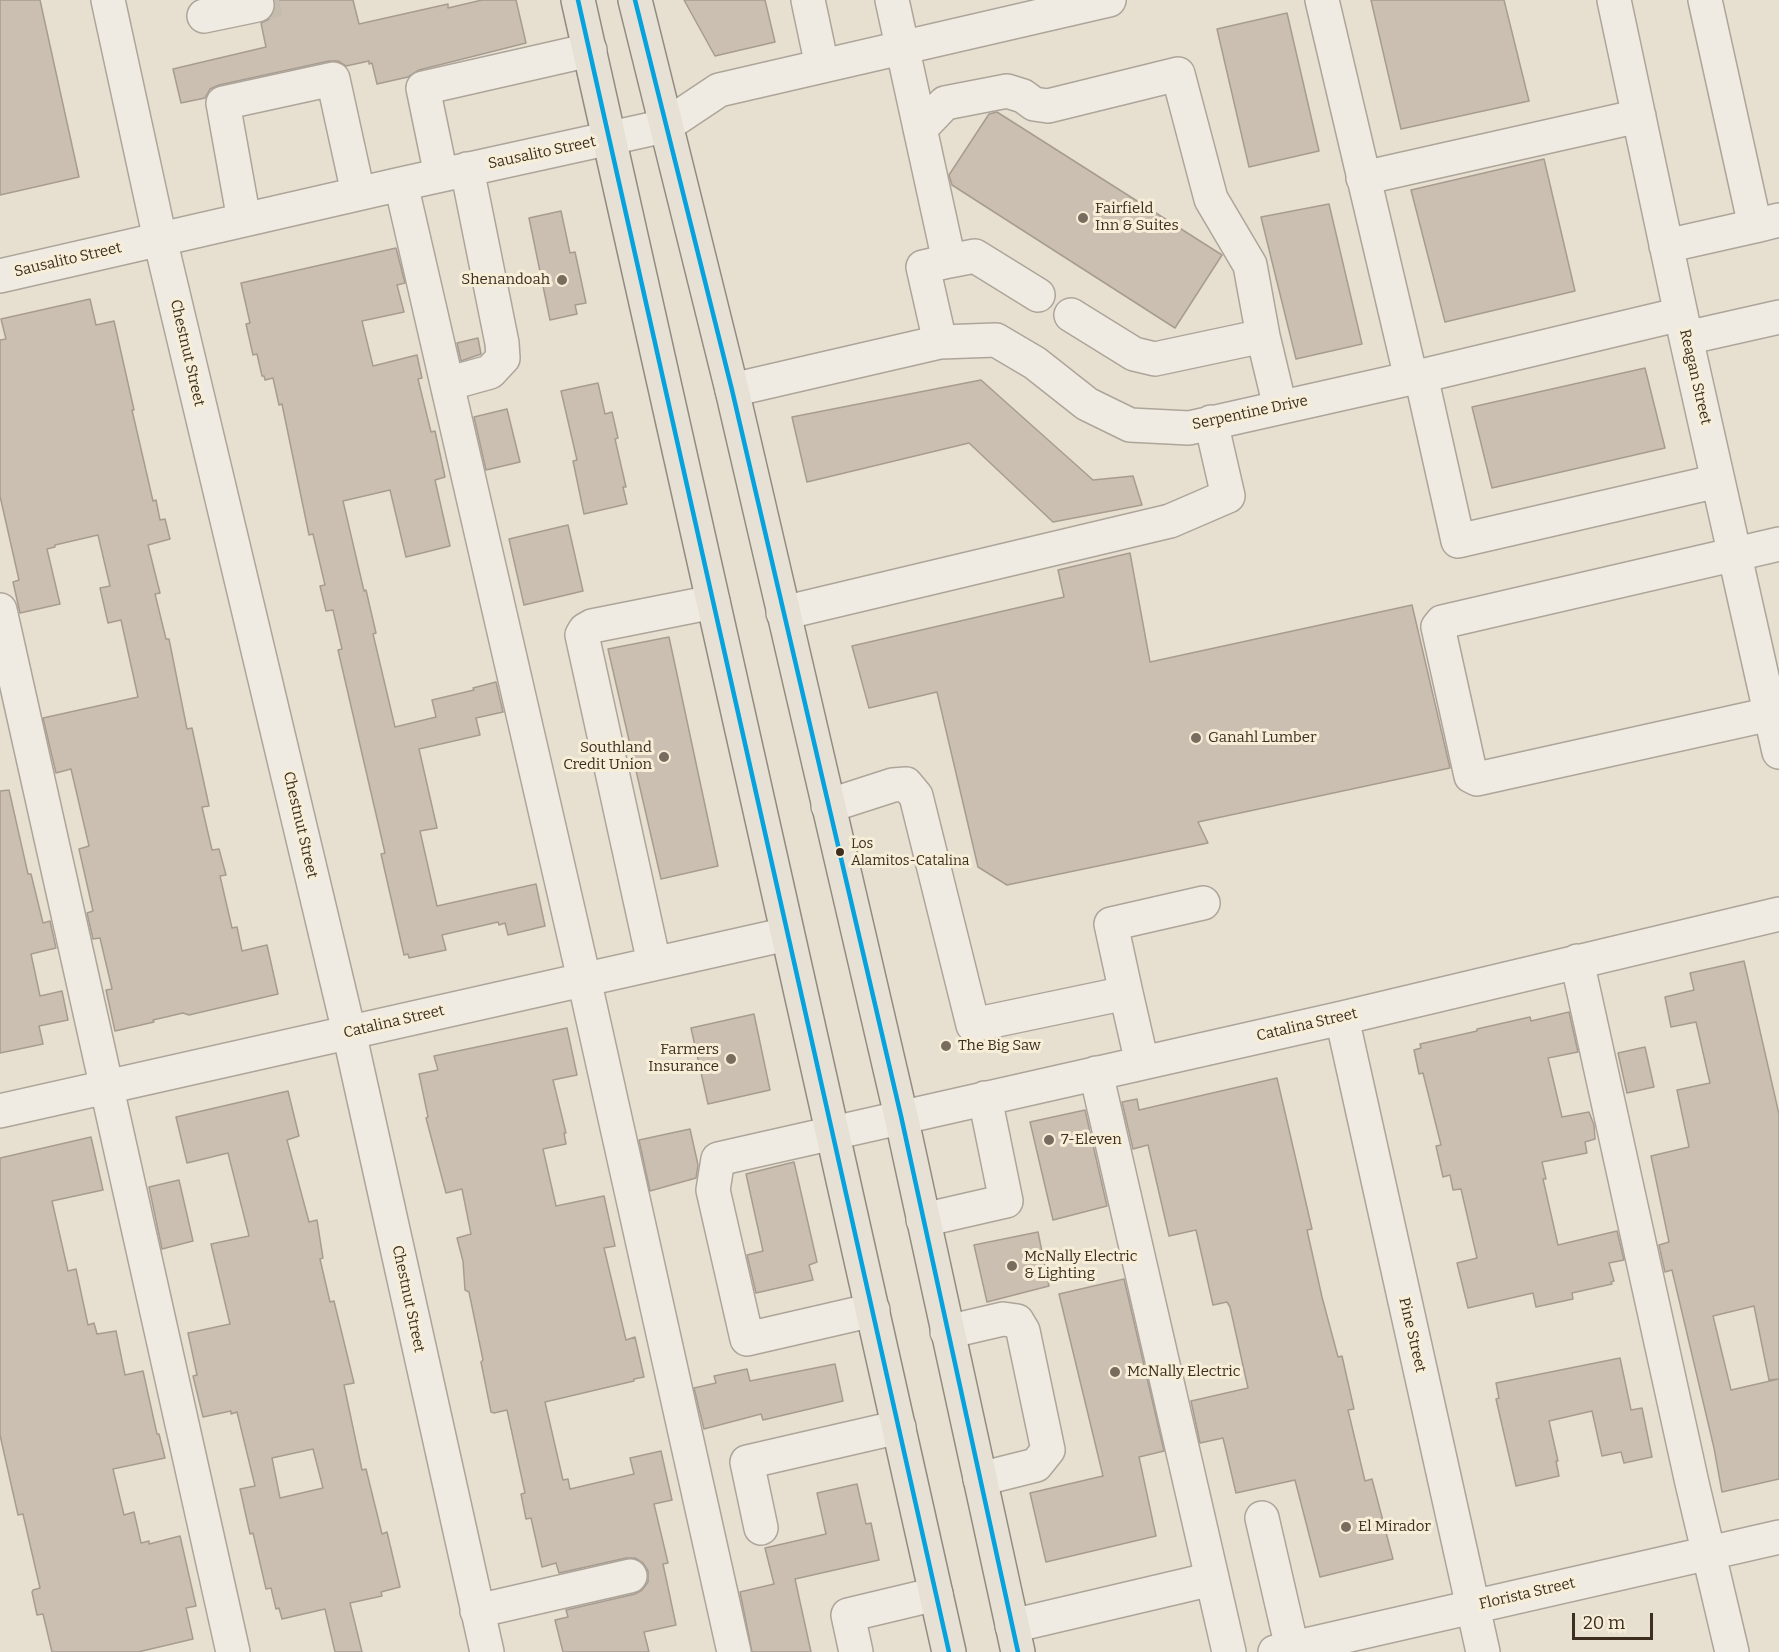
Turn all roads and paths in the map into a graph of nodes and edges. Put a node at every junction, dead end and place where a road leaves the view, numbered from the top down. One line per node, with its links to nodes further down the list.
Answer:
1 (108, 0): 25 (street, Chestnut Street)
2 (578, 0): 13 (main road)
3 (635, 0): 16 (main road)
4 (808, 0): 14 (street)
5 (892, 0): 12 (street)
6 (1109, 0): 12 (street, Sausalito Street)
7 (1322, 0): 20 (street)
8 (1614, 0): 15 (street, Reagan Street)
9 (1705, 0): 24 (street)
10 (257, 5): 11 (street)
11 (204, 16)
12 (902, 48): 14 (street, Sausalito Street); 17 (street)
13 (590, 51): 18 (main road); 19 (street)
14 (822, 66): 16 (street, Sausalito Street)
15 (1639, 116): 20 (street); 26 (street, Reagan Street)
16 (665, 126): 18 (street, Sausalito Street); 37 (main road)
17 (920, 129): 27 (street); 33 (street)
18 (610, 138): 19 (street, Sausalito Street); 43 (main road)
19 (454, 172): 21 (street, Sausalito Street); 36 (street)
20 (1363, 178): 35 (street)
21 (401, 183): 22 (street, Sausalito Street); 36 (street)
22 (358, 193): 23 (street, Sausalito Street); 23 (street)
23 (244, 220): 25 (street, Sausalito Street)
24 (1767, 223): 26 (street)
25 (160, 239): 28 (street, Sausalito Street); 57 (street, Chestnut Street)
26 (1666, 246): 32 (street, Reagan Street)
27 (949, 261): 29 (street); 34 (street)
28 (0, 276)
29 (1038, 295)
30 (1071, 315): 33 (street)
31 (1779, 317): 32 (street, Serpentine Drive)
32 (1683, 326): 35 (street, Serpentine Drive); 40 (street, Reagan Street)
33 (1263, 336): 38 (street)
34 (940, 342): 37 (street, Serpentine Drive); 39 (street, Serpentine Drive)
35 (1416, 377): 38 (street, Serpentine Drive); 40 (street)
36 (447, 384): 54 (street)
37 (732, 390): 45 (main road)
38 (1280, 407): 39 (street, Serpentine Drive)
39 (1211, 422): 45 (street)
40 (1718, 481): 42 (street, Reagan Street)
41 (1779, 544): 42 (street)
42 (1734, 555): 46 (street, Reagan Street); 46 (street)
43 (713, 602): 51 (main road); 53 (street)
44 (0, 610): 60 (street)
45 (783, 613): 48 (main road)
46 (1775, 713): 47 (street, Reagan Street)
47 (1779, 752)
48 (828, 806): 55 (street); 63 (main road)
49 (1203, 903): 55 (street)
50 (1779, 915): 52 (street, Catalina Street)
51 (788, 934): 53 (street, Catalina Street); 64 (main road)
52 (1577, 962): 56 (street, Catalina Street); 73 (street)
53 (654, 963): 54 (street, Catalina Street)
54 (584, 979): 57 (street, Catalina Street); 83 (street)
55 (1126, 993): 58 (street)
56 (1342, 1018): 58 (street, Catalina Street); 77 (street, Pine Street)
57 (349, 1032): 60 (street, Catalina Street); 78 (street, Chestnut Street)
58 (1142, 1063): 59 (street, Catalina Street)
59 (1096, 1073): 61 (street, Catalina Street); 75 (street)
60 (106, 1087): 62 (street, Catalina Street); 81 (street)
61 (985, 1098): 63 (street, Catalina Street); 65 (street)
62 (0, 1112)
63 (901, 1116): 64 (street, Catalina Street); 65 (main road)
64 (833, 1131): 66 (main road); 66 (street, Catalina Street)
65 (923, 1220): 67 (main road)
66 (873, 1310): 68 (main road)
67 (947, 1332): 69 (main road); 69 (street)
68 (899, 1427): 71 (street); 76 (main road)
69 (980, 1479): 79 (main road)
70 (1262, 1518): 80 (street)
71 (761, 1528)
72 (1779, 1537): 73 (street, Florista Street)
73 (1709, 1553): 77 (street, Florista Street); 88 (street)
74 (630, 1576): 78 (street)
75 (1212, 1579): 79 (street); 86 (street)
76 (936, 1594): 84 (street); 85 (main road)
77 (1473, 1606): 80 (street, Florista Street); 87 (street, Pine Street)
78 (477, 1611): 82 (street, Chestnut Street)
79 (1015, 1639)
80 (1283, 1651)
81 (233, 1652)
82 (487, 1652)
83 (734, 1652)
84 (856, 1652)
85 (949, 1652)
86 (1229, 1652)
87 (1483, 1652)
88 (1732, 1652)

